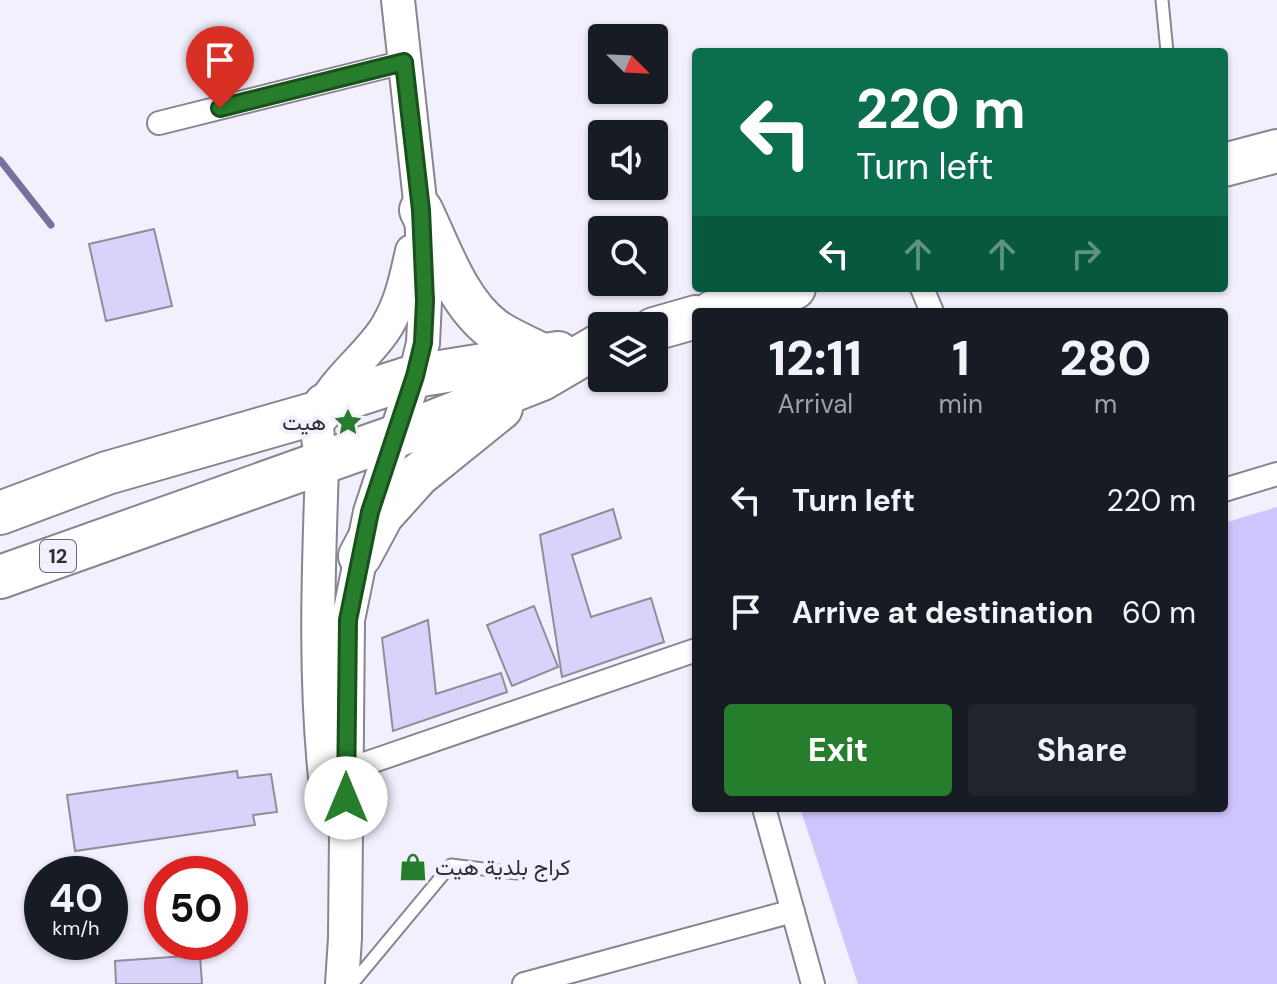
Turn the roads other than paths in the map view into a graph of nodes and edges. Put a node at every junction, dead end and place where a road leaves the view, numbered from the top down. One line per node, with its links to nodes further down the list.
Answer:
1 (398, 0): 4 (main road)
2 (1162, 0): 3 (lane)
3 (1167, 48)
4 (404, 62): 5 (street); 8 (main road)
5 (159, 123)
6 (1277, 151): 7 (highway)
7 (1228, 164)
8 (421, 210): 14 (highway); 15 (main road); 16 (main road)
9 (780, 292): 10 (highway)
10 (726, 308)
11 (692, 318): 12 (highway)
12 (668, 325)
13 (588, 350): 14 (highway, 12)
14 (543, 367): 15 (highway, 12); 17 (highway, 12); 22 (highway)
15 (415, 376): 16 (highway, 12); 17 (main road)
16 (320, 412): 18 (main road); 21 (highway, 12)
17 (394, 437): 18 (highway, 12); 22 (main road)
18 (322, 461): 23 (highway, 12); 29 (main road)
19 (1277, 474): 20 (street)
20 (1228, 489)
21 (0, 513)
22 (360, 556): 25 (main road)
23 (0, 577)
24 (692, 651): 25 (street)
25 (347, 770): 29 (main road)
26 (765, 812): 28 (street)
27 (516, 873): 32 (lane)
28 (793, 911): 30 (street); 34 (street)
29 (345, 938): 31 (main road)
30 (595, 974): 33 (street)
31 (342, 984)
32 (352, 984)
33 (524, 984)
34 (813, 984)

